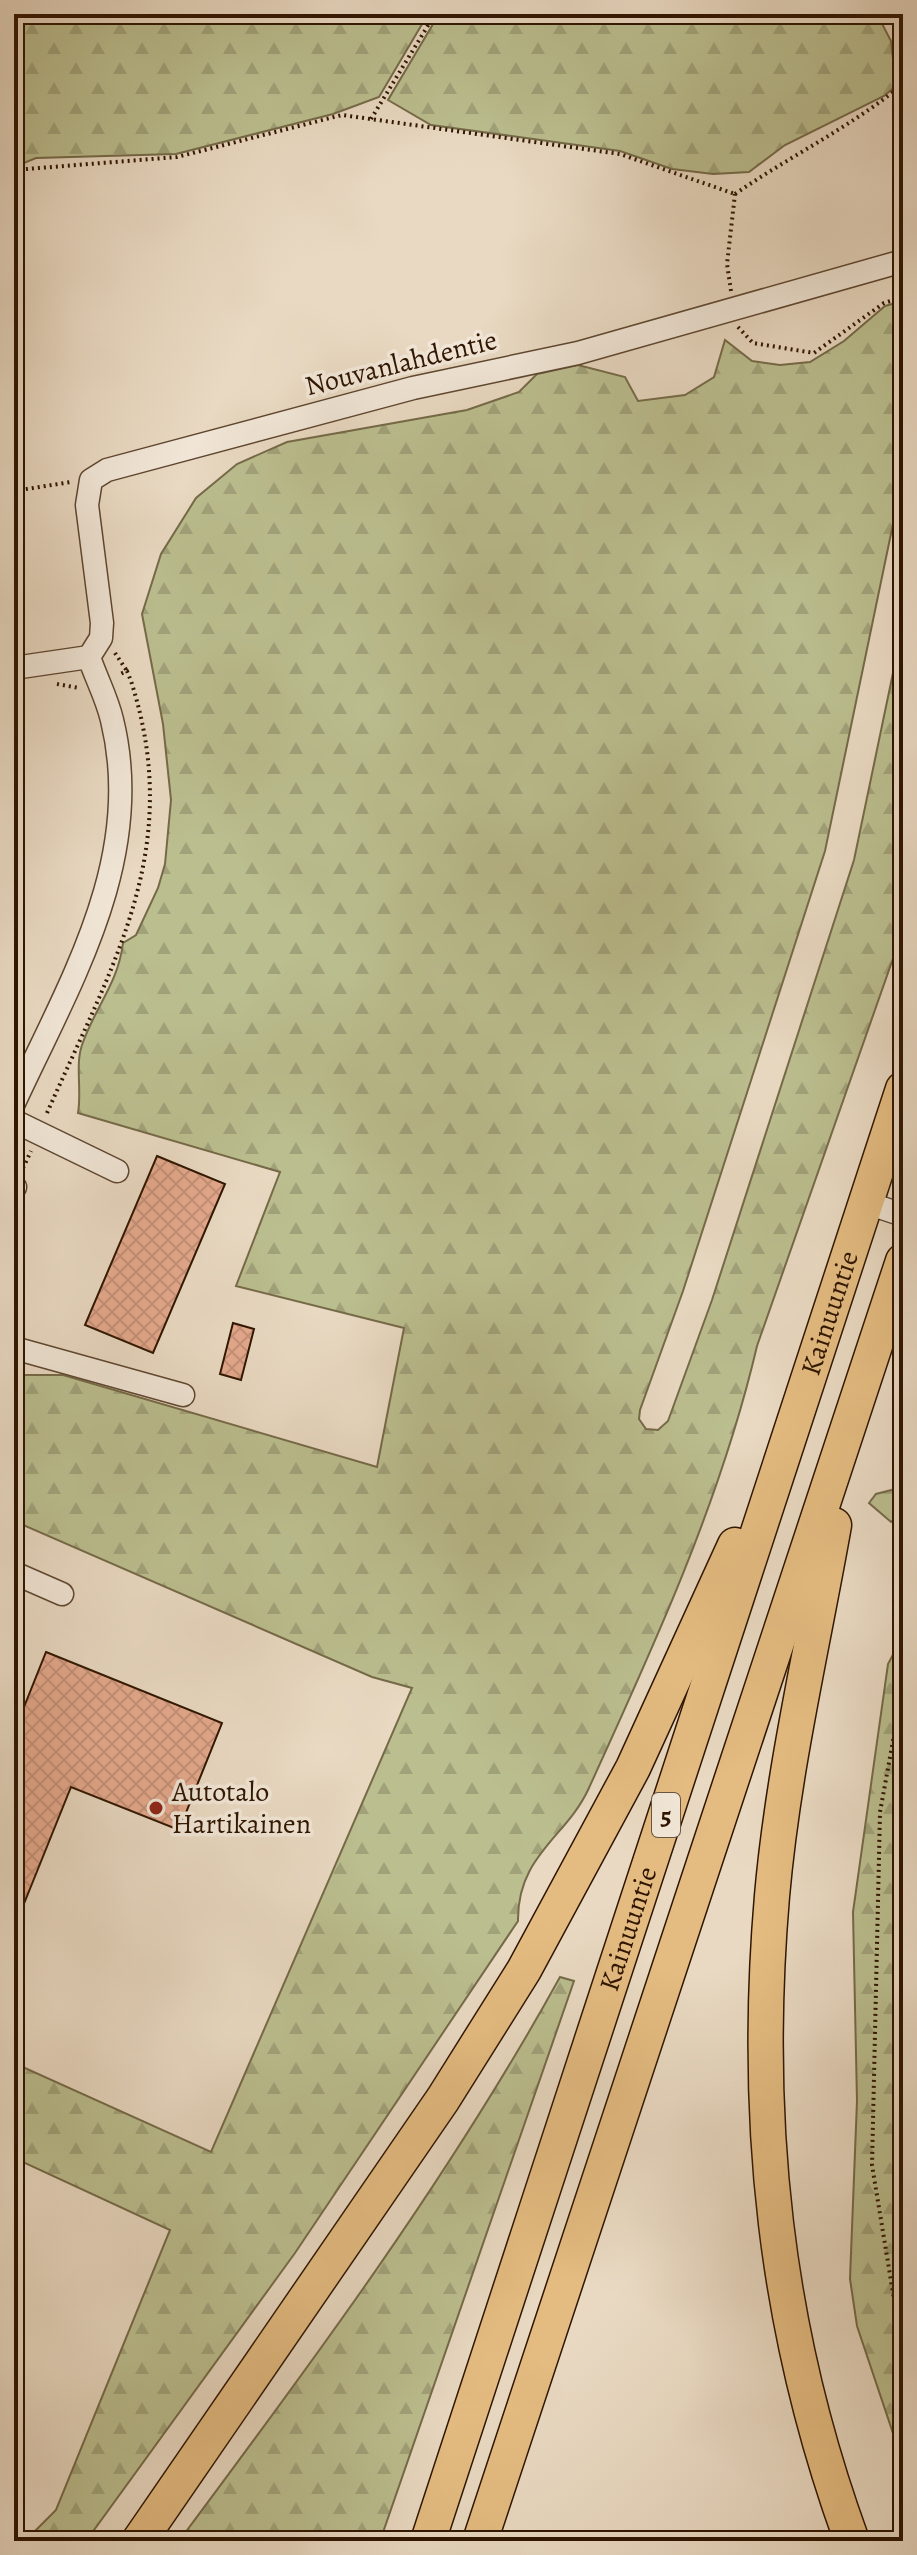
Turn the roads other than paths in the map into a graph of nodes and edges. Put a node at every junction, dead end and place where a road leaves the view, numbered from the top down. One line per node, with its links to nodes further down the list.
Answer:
1 (903, 261): 2 (street, Nouvanlahdentie)
2 (89, 657): 3 (street); 5 (street)
3 (14, 668)
4 (903, 1089): 8 (highway, Kainuuntie / 5)
5 (14, 1103)
6 (14, 1121): 7 (street)
7 (117, 1171)
8 (867, 1203): 9 (street); 12 (highway, Kainuuntie / 5)
9 (903, 1215)
10 (903, 1261): 14 (highway, Kainuuntie / 5)
11 (14, 1348): 13 (street)
12 (809, 1381): 17 (highway); 18 (highway, Kainuuntie / 5)
13 (183, 1395)
14 (854, 1412): 19 (highway, Kainuuntie / 5); 20 (highway)
15 (14, 1573): 16 (street)
16 (62, 1594)
17 (139, 2541)
18 (428, 2541)
19 (480, 2541)
20 (852, 2541)

